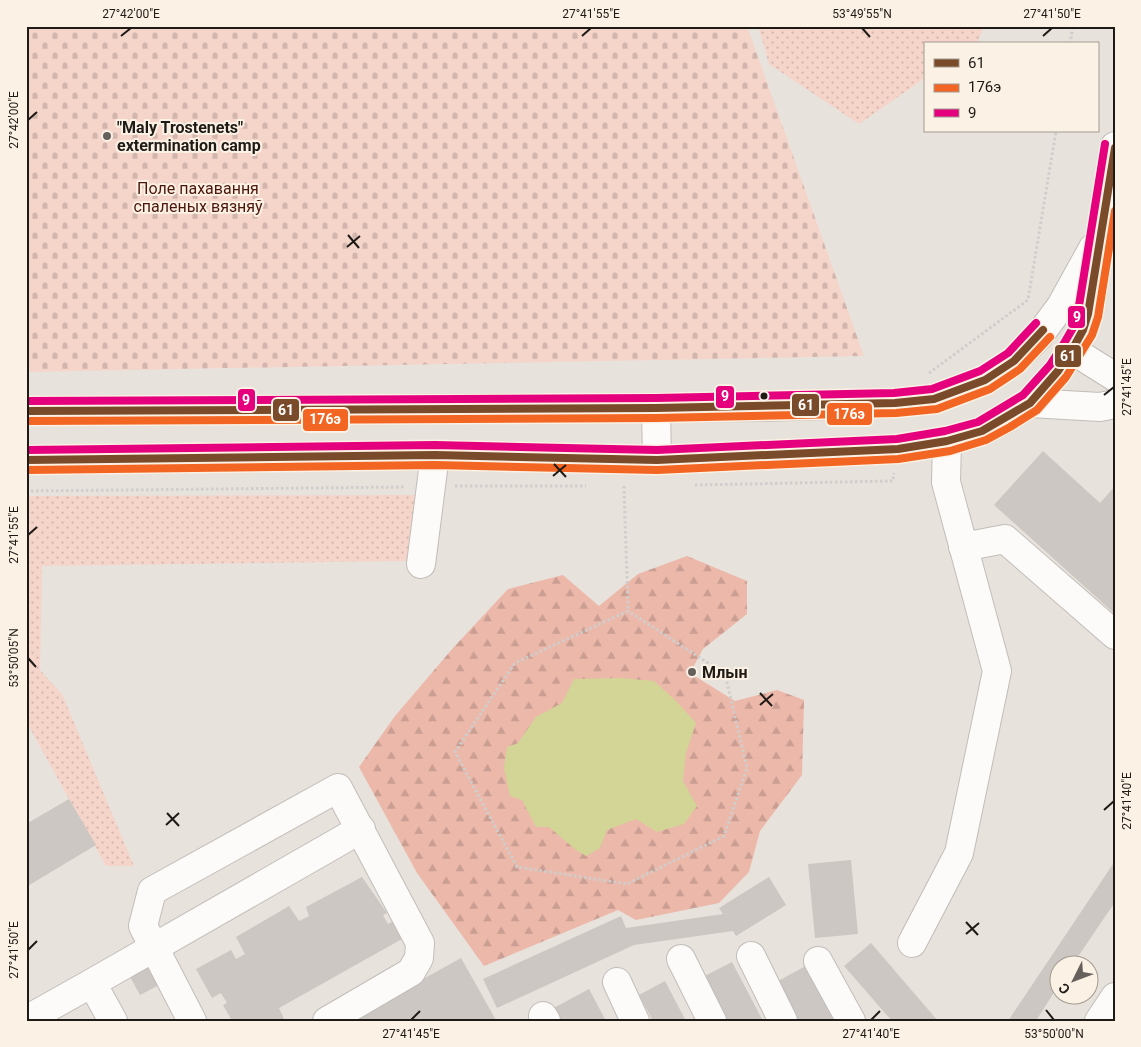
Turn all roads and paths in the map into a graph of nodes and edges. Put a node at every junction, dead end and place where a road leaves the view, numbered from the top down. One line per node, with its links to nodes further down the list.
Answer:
1 (1073, 26): 2 (path)
2 (1070, 42)
3 (1056, 132): 6 (path)
4 (1115, 146): 5 (main road)
5 (1100, 236): 7 (main road); 11 (main road)
6 (1028, 300)
7 (1072, 350): 8 (main road); 9 (main road)
8 (1115, 377)
9 (1030, 403): 10 (main road); 13 (main road)
10 (1115, 404)
11 (656, 408): 12 (main road); 16 (main road)
12 (26, 411)
13 (947, 441): 16 (main road); 23 (main road)
14 (435, 454): 15 (main road); 16 (main road); 21 (main road)
15 (26, 460)
16 (657, 460)
17 (893, 481): 18 (path)
18 (689, 485)
19 (589, 486): 21 (path)
20 (616, 486): 25 (path)
21 (431, 487): 22 (path); 24 (main road)
22 (26, 490)
23 (963, 547): 26 (main road); 28 (main road)
24 (421, 564)
25 (628, 611): 25 (path)
26 (1115, 635)
27 (360, 829): 29 (main road); 29 (main road); 39 (main road)
28 (912, 943)
29 (154, 947): 34 (main road); 38 (main road)
30 (751, 956): 42 (main road)
31 (681, 959): 41 (main road)
32 (818, 961): 43 (main road)
33 (617, 982): 40 (main road)
34 (92, 983): 36 (main road); 37 (main road)
35 (1115, 997): 44 (main road)
36 (26, 1020)
37 (113, 1021)
38 (192, 1021)
39 (327, 1021)
40 (635, 1021)
41 (712, 1021)
42 (783, 1021)
43 (852, 1021)
44 (1099, 1021)

